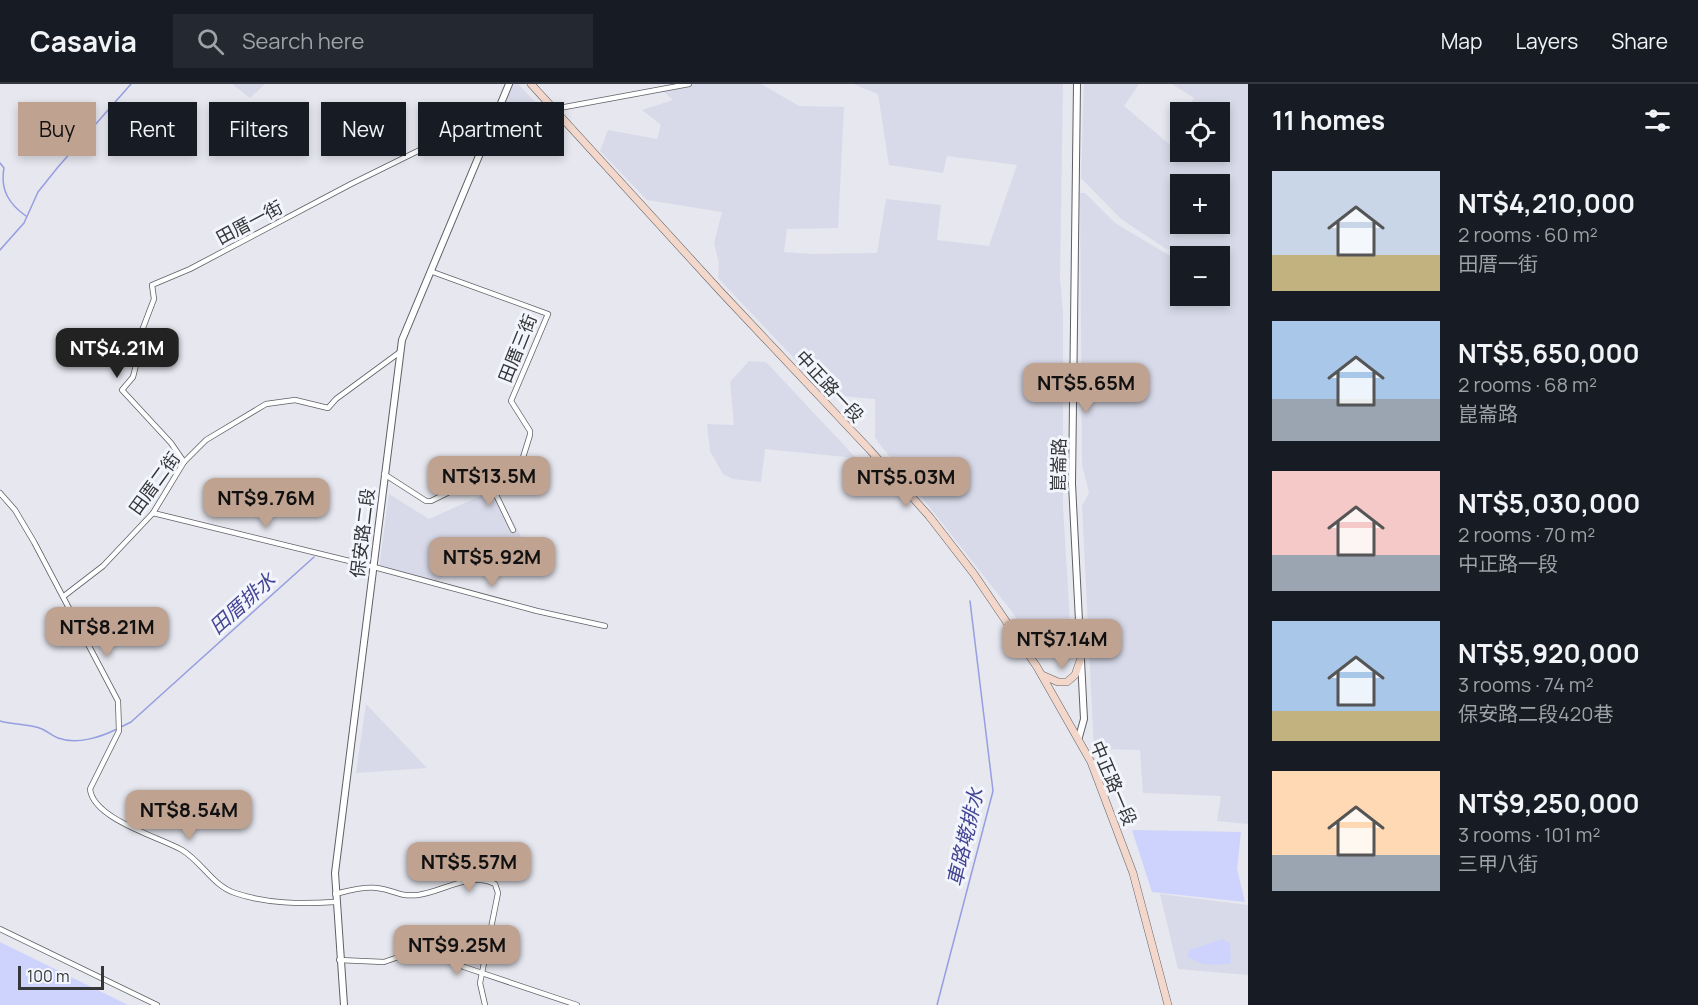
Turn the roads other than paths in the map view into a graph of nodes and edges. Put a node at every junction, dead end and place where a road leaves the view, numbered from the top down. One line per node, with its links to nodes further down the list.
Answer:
1 (509, 84): 7 (street, 保安路二段)
2 (531, 84): 8 (main road, 中正路一段)
3 (657, 84): 6 (street)
4 (689, 84): 6 (street, 田厝一街)
5 (1077, 84): 24 (street, 崑崙路)
6 (653, 90): 9 (street, 田厝一街)
7 (502, 102)
8 (548, 102)
9 (564, 107)
10 (564, 120): 25 (main road, 中正路一段)
11 (418, 151): 15 (street, 田厝一街)
12 (479, 156): 13 (street, 保安路二段)
13 (430, 271): 14 (street, 保安路二段); 17 (street, 田厝三街)
14 (400, 352): 15 (street, 田厝二街); 16 (street, 保安路二段)
15 (184, 462): 19 (street, 田厝二街)
16 (384, 474): 17 (street, 田厝三街); 21 (street, 保安路二段)
17 (486, 474): 20 (street)
18 (0, 493): 22 (street)
19 (153, 513): 21 (street); 22 (street, 田厝二街)
20 (513, 530)
21 (374, 567): 23 (street); 27 (street, 保安路二段)
22 (64, 596): 28 (street)
23 (605, 626)
24 (1081, 658): 25 (main road); 26 (street, 崑崙路)
25 (1042, 675): 26 (main road, 中正路一段)
26 (1079, 737): 36 (main road, 中正路一段)
27 (335, 894): 28 (street, 保安路二段); 31 (street)
28 (335, 902): 30 (street, 保安路二段)
29 (0, 929): 32 (street)
30 (339, 960): 31 (street); 33 (street, 保安路二段)
31 (482, 972): 34 (street); 35 (street)
32 (157, 1005)
33 (344, 1005)
34 (485, 1005)
35 (577, 1005)
36 (1168, 1005)

